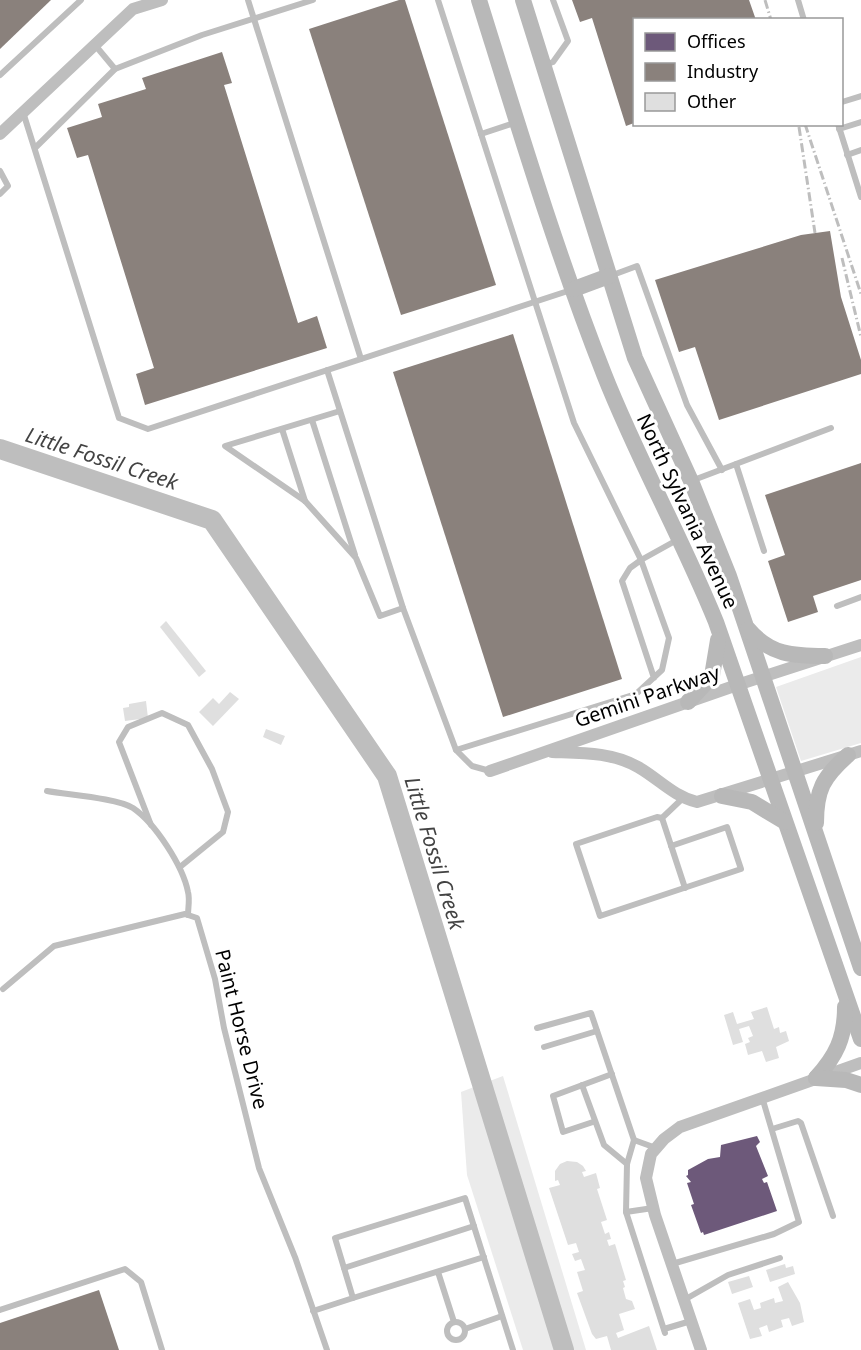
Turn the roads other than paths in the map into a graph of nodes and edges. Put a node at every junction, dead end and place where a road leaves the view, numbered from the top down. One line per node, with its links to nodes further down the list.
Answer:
1 (81, 0): 16 (lane)
2 (162, 0): 13 (street)
3 (248, 0): 12 (lane)
4 (313, 0): 12 (lane)
5 (446, 0): 10 (lane)
6 (479, 0): 20 (main road, North Sylvania Avenue)
7 (523, 0): 14 (main road, North Sylvania Avenue)
8 (553, 0): 14 (lane)
9 (798, 0): 11 (lane)
10 (438, 1): 25 (lane)
11 (803, 18)
12 (254, 19): 15 (lane); 35 (lane)
13 (95, 45): 15 (lane); 19 (street)
14 (544, 66): 32 (main road, North Sylvania Avenue)
15 (115, 69): 26 (lane)
16 (0, 75)
17 (861, 96): 18 (lane)
18 (843, 102)
19 (23, 112): 24 (street); 26 (lane)
20 (518, 122): 25 (lane); 33 (main road, North Sylvania Avenue)
21 (861, 122): 22 (lane)
22 (843, 126)
23 (838, 127): 28 (lane)
24 (0, 134)
25 (481, 134): 34 (lane)
26 (35, 148): 36 (lane)
27 (861, 150): 28 (lane)
28 (848, 155): 31 (lane)
29 (0, 171): 30 (lane)
30 (0, 194)
31 (861, 197)
32 (609, 276): 33 (main road); 42 (lane); 43 (main road, North Sylvania Avenue)
33 (574, 289): 34 (lane); 45 (main road, North Sylvania Avenue)
34 (535, 302): 35 (lane); 48 (lane)
35 (362, 358): 36 (lane)
36 (327, 370): 37 (lane)
37 (340, 411): 38 (lane); 51 (lane)
38 (312, 420): 40 (lane); 47 (lane)
39 (831, 428): 41 (lane)
40 (282, 429): 44 (lane); 44 (lane)
41 (736, 464): 42 (lane); 46 (lane)
42 (722, 470): 43 (lane)
43 (690, 481): 53 (main road, North Sylvania Avenue)
44 (305, 501): 47 (lane)
45 (680, 538): 48 (lane); 52 (main road, North Sylvania Avenue)
46 (764, 551)
47 (356, 558): 51 (lane)
48 (641, 560): 57 (lane); 57 (lane)
49 (861, 597): 50 (lane)
50 (837, 606)
51 (403, 608): 60 (lane)
52 (716, 622): 58 (main road, North Sylvania Avenue); 59 (main road)
53 (744, 624): 55 (main road); 56 (main road, North Sylvania Avenue)
54 (861, 645): 55 (street, Gemini Parkway)
55 (825, 656): 56 (street, Gemini Parkway)
56 (762, 676): 58 (street, Gemini Parkway); 64 (main road, North Sylvania Avenue)
57 (654, 678): 60 (lane)
58 (737, 685): 59 (street, Gemini Parkway); 65 (main road, North Sylvania Avenue)
59 (688, 702): 61 (street, Gemini Parkway)
60 (456, 750): 63 (lane)
61 (545, 752): 63 (street, Gemini Parkway); 68 (street, Gemini Parkway)
62 (854, 753): 64 (street); 72 (main road)
63 (490, 771)
64 (794, 773): 65 (street); 72 (main road, North Sylvania Avenue)
65 (770, 781): 67 (street); 70 (main road, North Sylvania Avenue)
66 (47, 791): 71 (lane)
67 (722, 796): 68 (street); 70 (main road)
68 (683, 798): 69 (lane)
69 (662, 818): 73 (lane); 75 (lane)
70 (785, 822): 79 (main road, North Sylvania Avenue)
71 (151, 825): 74 (lane); 74 (lane)
72 (816, 830): 77 (main road, North Sylvania Avenue)
73 (671, 846): 75 (lane); 75 (lane)
74 (180, 867): 76 (lane)
75 (685, 888)
76 (188, 915): 78 (lane); 107 (lane, Paint Horse Drive)
77 (861, 968)
78 (3, 989)
79 (845, 995): 82 (main road, North Sylvania Avenue); 86 (main road)
80 (537, 1028): 81 (lane)
81 (597, 1031): 83 (lane); 85 (lane)
82 (861, 1039)
83 (544, 1047)
84 (861, 1063): 86 (street)
85 (612, 1074): 87 (lane); 92 (lane)
86 (816, 1078): 88 (main road); 89 (street)
87 (582, 1085): 90 (lane); 90 (lane)
88 (861, 1085)
89 (762, 1096): 91 (lane); 93 (street)
90 (593, 1122): 94 (lane)
91 (772, 1129): 97 (lane); 101 (lane)
92 (634, 1140): 93 (lane); 94 (lane)
93 (656, 1148): 95 (street)
94 (627, 1164): 96 (lane)
95 (653, 1208): 96 (lane); 101 (street)
96 (626, 1212): 109 (lane)
97 (833, 1216)
98 (474, 1226): 99 (lane); 102 (lane); 102 (lane)
99 (484, 1257): 103 (lane); 108 (lane)
100 (780, 1258): 105 (lane)
101 (672, 1264): 105 (street)
102 (344, 1268): 104 (lane)
103 (438, 1272): 104 (lane); 110 (lane)
104 (353, 1298): 107 (lane)
105 (684, 1300): 109 (street)
106 (0, 1310): 112 (lane)
107 (314, 1311): 113 (lane, Paint Horse Drive)
108 (502, 1316): 111 (lane); 114 (lane)
109 (691, 1321): 115 (street)
110 (454, 1322): 111 (lane); 111 (lane)
111 (465, 1329)
112 (162, 1350)
113 (327, 1350)
114 (513, 1350)
115 (701, 1350)

